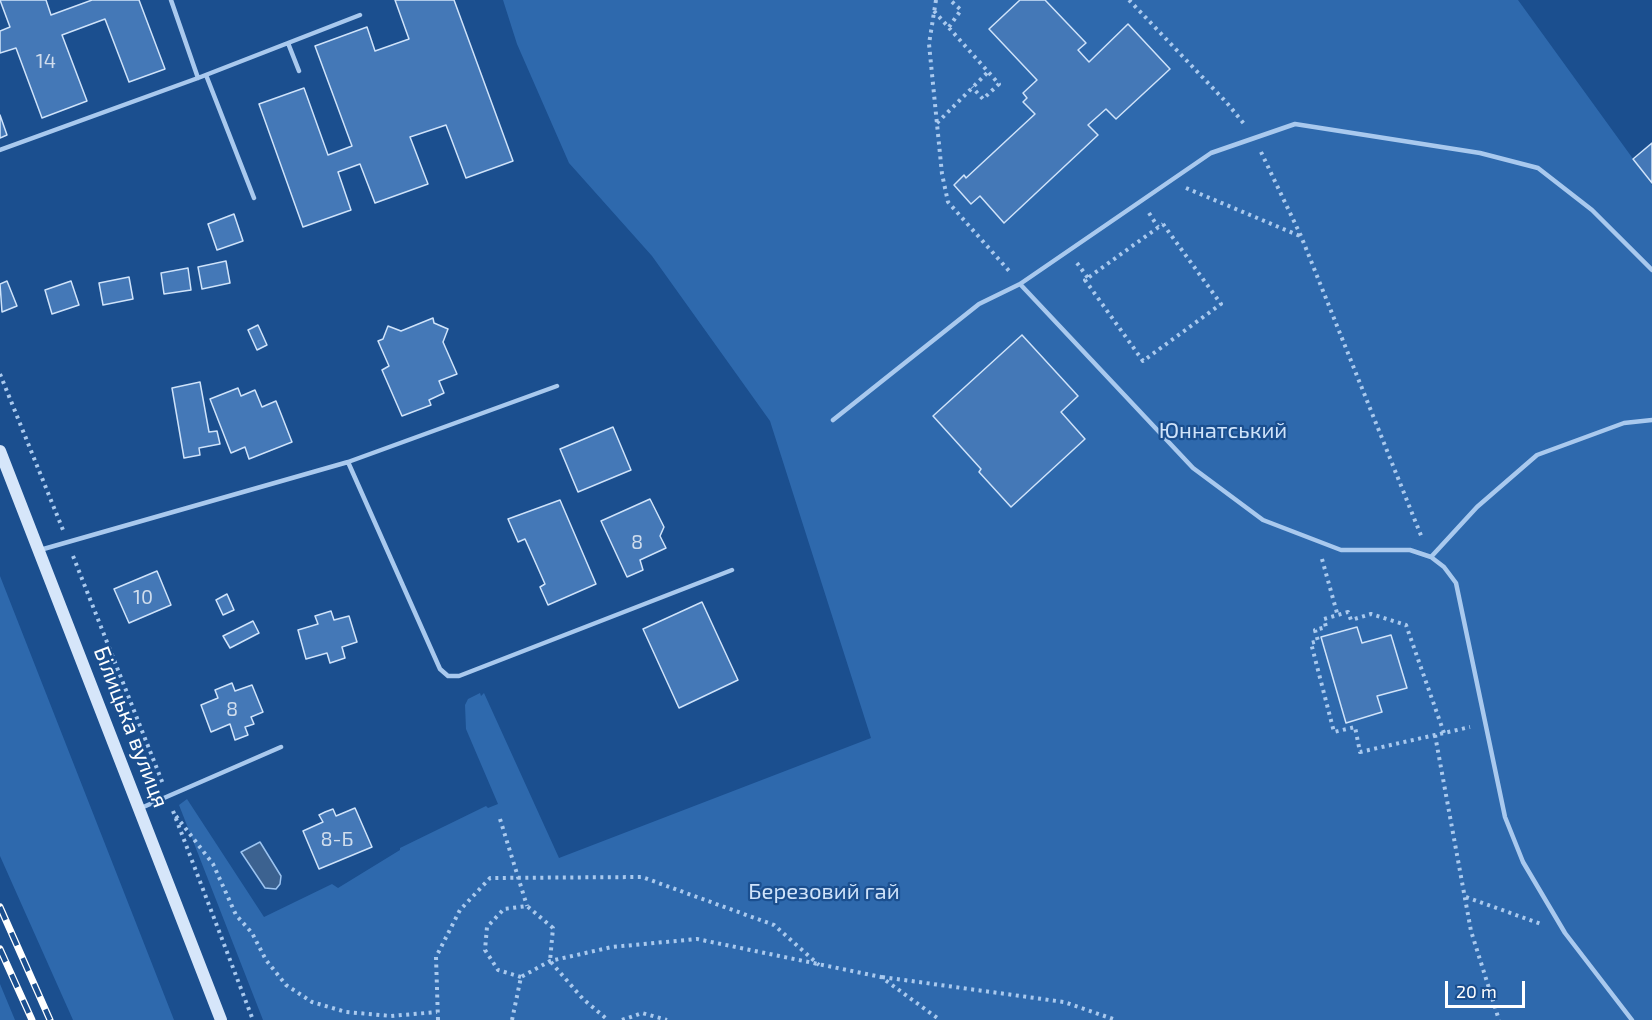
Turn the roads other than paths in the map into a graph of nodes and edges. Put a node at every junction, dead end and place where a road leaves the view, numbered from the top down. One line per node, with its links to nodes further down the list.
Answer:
1 (171, 0): 6 (lane)
2 (360, 15): 3 (lane)
3 (288, 43): 4 (lane); 5 (lane)
4 (299, 71)
5 (206, 75): 6 (lane); 8 (lane)
6 (198, 78): 7 (lane)
7 (0, 150)
8 (254, 198)
9 (1652, 270): 10 (lane)
10 (1020, 284): 12 (lane); 17 (lane)
11 (557, 386): 15 (lane)
12 (833, 420)
13 (1652, 420): 17 (lane)
14 (0, 451): 16 (main road, Білицька вулиця)
15 (348, 462): 16 (lane); 18 (lane)
16 (40, 550): 20 (main road, Білицька вулиця)
17 (1431, 557): 22 (lane)
18 (732, 570)
19 (281, 747): 20 (lane)
20 (140, 809): 21 (main road, Білицька вулиця)
21 (221, 1020)
22 (1632, 1020)

